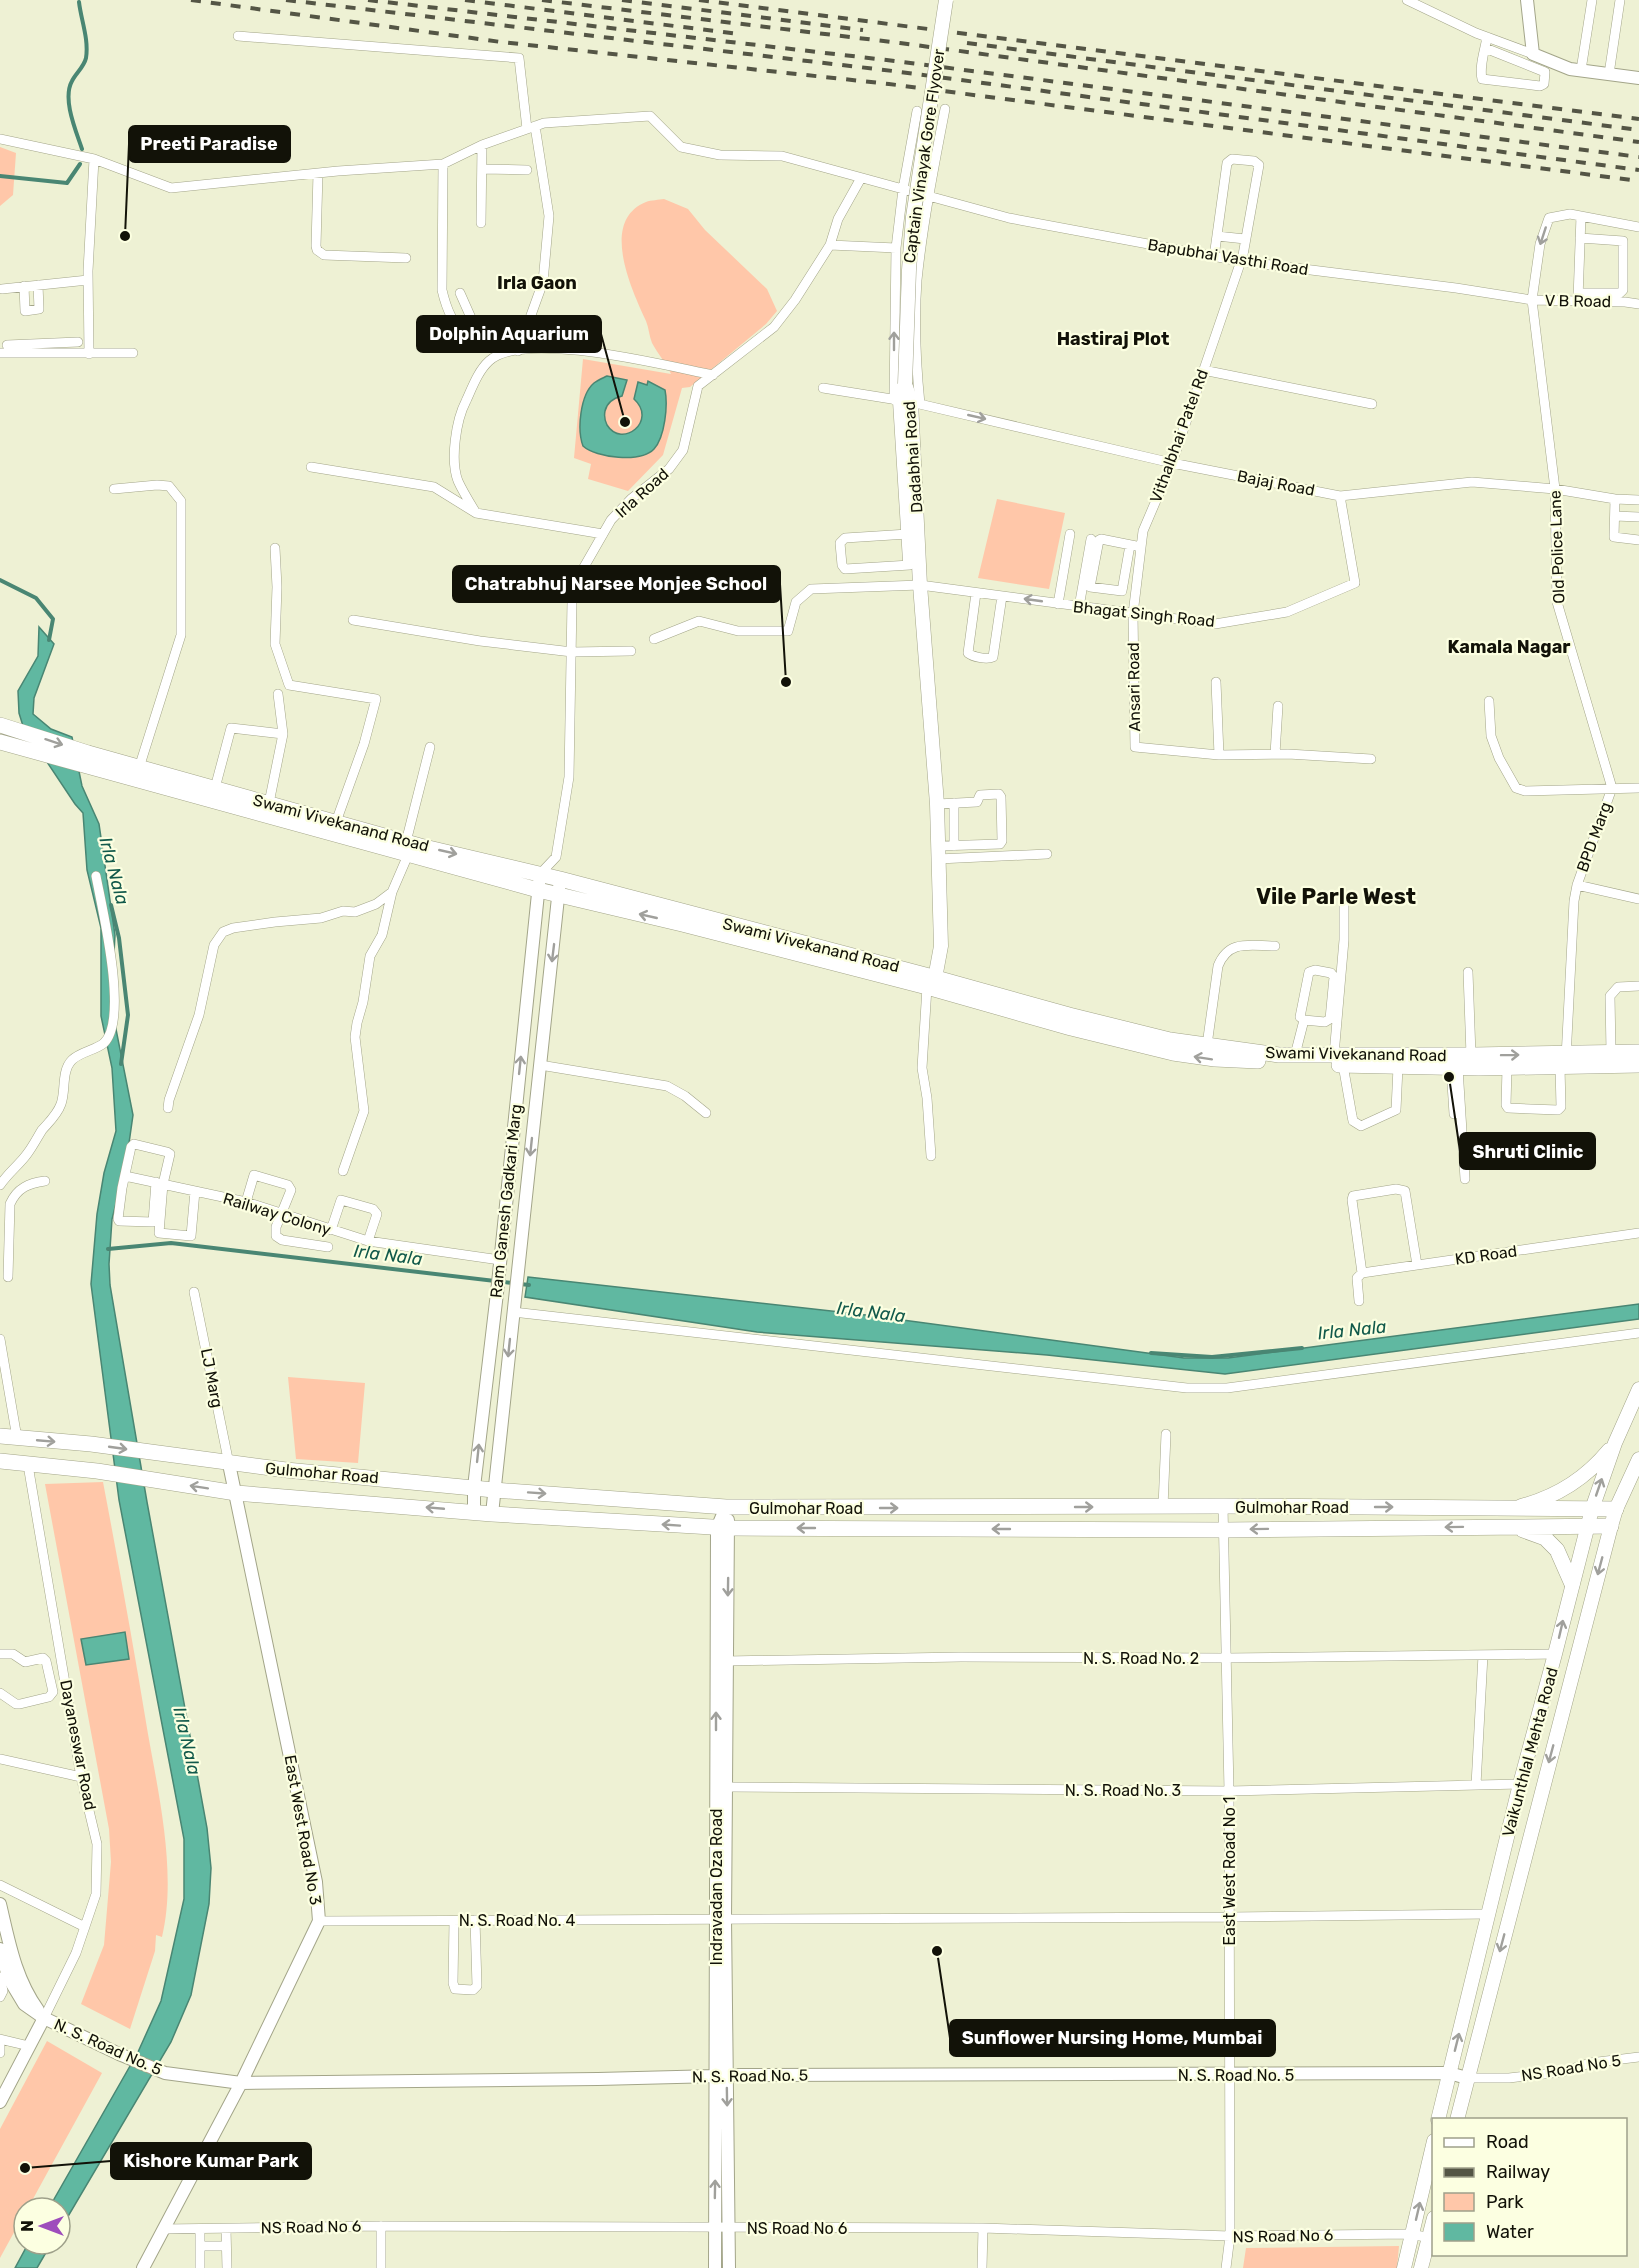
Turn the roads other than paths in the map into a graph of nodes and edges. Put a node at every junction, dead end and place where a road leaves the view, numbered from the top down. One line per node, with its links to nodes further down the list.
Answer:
1 (946, 0): 56 (main road, Captain Vinayak Gore Flyover, bridge)
2 (1407, 0): 7 (street)
3 (1527, 0): 9 (street)
4 (1592, 0): 10 (street)
5 (1620, 0): 12 (street)
6 (237, 36): 16 (street)
7 (1487, 37): 8 (street); 9 (street)
8 (1485, 48): 11 (street); 11 (street)
9 (1539, 57): 10 (street); 11 (street)
10 (1581, 70): 12 (street)
11 (1545, 72)
12 (1609, 74): 13 (street)
13 (1639, 78)
14 (945, 109): 26 (street)
15 (917, 111): 25 (street)
16 (531, 128): 18 (street); 24 (street); 49 (street)
17 (0, 139): 19 (street)
18 (482, 145): 20 (street); 21 (street)
19 (94, 159): 23 (street); 38 (street)
20 (443, 164): 23 (street); 42 (street)
21 (482, 169): 22 (street); 28 (street)
22 (527, 170)
23 (318, 173): 36 (street)
24 (861, 178): 25 (street); 33 (street, Irla Road)
25 (903, 189): 26 (street); 34 (street)
26 (928, 195): 35 (street, Bapubhai Vasthi Road); 58 (street)
27 (1581, 216): 29 (street); 31 (street); 44 (street, Old Police Lane, one-way to 44)
28 (481, 223)
29 (1634, 226)
30 (1217, 236): 32 (street); 32 (street, Vithalbhai Patel Rd); 35 (street)
31 (1580, 238): 43 (street); 43 (street)
32 (1245, 239): 37 (street, Vithalbhai Patel Rd)
33 (830, 245): 34 (street); 55 (street, Irla Road)
34 (896, 248): 58 (street, one-way to 34)
35 (1214, 257): 37 (street, Bapubhai Vasthi Road)
36 (406, 258)
37 (1239, 261): 44 (street, Bapubhai Vasthi Road); 54 (street, Vithalbhai Patel Rd)
38 (88, 280): 39 (street); 53 (street)
39 (38, 285): 40 (street); 40 (street)
40 (24, 286): 41 (street)
41 (2, 289)
42 (460, 292)
43 (1578, 297): 44 (street, V B Road); 45 (street, V B Road)
44 (1532, 300): 63 (street, Old Police Lane)
45 (1639, 304)
46 (65, 342): 47 (street); 48 (street); 52 (street)
47 (78, 342)
48 (14, 348): 50 (street); 52 (street)
49 (518, 351): 55 (street); 67 (street)
50 (0, 353)
51 (133, 353): 53 (street)
52 (66, 354): 53 (street)
53 (89, 354)
54 (1203, 370): 59 (street); 60 (street, Vithalbhai Patel Rd)
55 (713, 375): 70 (street, Irla Road)
56 (905, 384): 58 (main road, Dadabhai Road)
57 (823, 388): 58 (street, Bajaj Road)
58 (906, 402): 60 (street, Bajaj Road, one-way to 60); 71 (main road, Dadabhai Road); 82 (main road, Dadabhai Road)
59 (1372, 404)
60 (1172, 463): 64 (street, Bajaj Road); 76 (street, Vithalbhai Patel Rd)
61 (311, 467): 67 (street)
62 (114, 489): 107 (street)
63 (1555, 489): 64 (street, Bajaj Road); 65 (street, Bajaj Road); 109 (street, Old Police Lane)
64 (1340, 496): 90 (street, Bhagat Singh Road)
65 (1615, 499): 66 (street, Bajaj Road); 68 (street)
66 (1639, 500)
67 (476, 513): 70 (street)
68 (1615, 516): 69 (street); 74 (street)
69 (1639, 517)
70 (603, 534): 94 (street, Irla Road)
71 (905, 534): 78 (main road, Dadabhai Road); 78 (street)
72 (1070, 534): 81 (street)
73 (1091, 539): 83 (street)
74 (1639, 540)
75 (1130, 545): 76 (street); 79 (street); 84 (street)
76 (1141, 547): 80 (street, Vithalbhai Patel Rd)
77 (274, 548): 114 (street)
78 (907, 566): 82 (main road, Dadabhai Road)
79 (1126, 568): 80 (street); 84 (street)
80 (1138, 570): 90 (street, Vithalbhai Patel Rd)
81 (1062, 584): 83 (street); 87 (street)
82 (916, 586): 85 (street, Bhagat Singh Road); 92 (street, Bhagat Singh Road); 113 (main road, Dadabhai Road); 133 (main road, Dadabhai Road)
83 (1083, 586): 88 (street)
84 (1105, 590): 89 (street)
85 (976, 595): 86 (street, Bhagat Singh Road); 86 (street)
86 (1002, 599): 87 (street, Bhagat Singh Road, one-way to 86)
87 (1058, 604): 88 (street, Bhagat Singh Road)
88 (1079, 607): 89 (street, Bhagat Singh Road)
89 (1102, 610): 90 (street, Bhagat Singh Road)
90 (1133, 614): 104 (street, Ansari Road)
91 (352, 620): 94 (street)
92 (654, 639)
93 (631, 651): 94 (street)
94 (572, 652): 120 (street, Irla Road)
95 (1216, 682): 104 (street)
96 (278, 694): 100 (street)
97 (1489, 701): 109 (street)
98 (1278, 706): 103 (street)
99 (0, 725): 105 (main road, Swami Vivekanand Road, one-way to 105)
100 (283, 734): 108 (street); 111 (street)
101 (0, 742): 105 (main road, Swami Vivekanand Road)
102 (430, 747): 117 (street)
103 (1275, 754): 104 (street); 106 (street)
104 (1220, 755)
105 (88, 759): 107 (main road, Swami Vivekanand Road)
106 (1371, 759)
107 (138, 773): 108 (main road, Swami Vivekanand Road); 117 (main road, Swami Vivekanand Road)
108 (215, 788): 111 (main road, Swami Vivekanand Road)
109 (1612, 788): 110 (street); 125 (street, BPD Marg)
110 (1639, 788)
111 (269, 803): 114 (main road, Swami Vivekanand Road)
112 (954, 803): 113 (street); 115 (street); 116 (street)
113 (937, 804): 118 (main road, Dadabhai Road)
114 (336, 822): 117 (main road, Swami Vivekanand Road)
115 (996, 845): 116 (street); 121 (street)
116 (954, 846): 118 (street)
117 (407, 848): 122 (main road, Swami Vivekanand Road, one-way to 122); 126 (main road, Swami Vivekanand Road); 127 (street)
118 (938, 852): 121 (street); 133 (main road, Dadabhai Road)
119 (1047, 854): 121 (street)
120 (556, 856): 122 (street); 124 (street)
121 (997, 856)
122 (540, 874): 124 (main road, Swami Vivekanand Road); 126 (street)
123 (96, 876): 157 (street)
124 (561, 879): 128 (street, Ram Ganesh Gadkari Marg); 133 (main road, Swami Vivekanand Road)
125 (1577, 885): 130 (street); 142 (street, BPD Marg)
126 (538, 890): 128 (main road, Swami Vivekanand Road); 166 (street, Ram Ganesh Gadkari Marg, one-way to 126)
127 (392, 892): 148 (street); 152 (street)
128 (560, 895): 133 (main road, Swami Vivekanand Road, one-way to 128); 143 (street, Ram Ganesh Gadkari Marg, one-way to 143)
129 (1344, 899): 141 (street)
130 (1639, 899)
131 (1275, 946): 136 (street)
132 (1468, 972): 140 (street)
133 (931, 986): 136 (main road, Swami Vivekanand Road); 141 (main road, Swami Vivekanand Road, one-way to 133); 151 (street)
134 (1639, 986): 137 (street)
135 (1304, 1020): 135 (street); 139 (street)
136 (1207, 1045): 139 (main road, Swami Vivekanand Road)
137 (1611, 1052): 138 (main road, Swami Vivekanand Road); 142 (main road, Swami Vivekanand Road)
138 (1639, 1052)
139 (1295, 1055): 141 (main road, Swami Vivekanand Road)
140 (1470, 1055): 141 (main road, Swami Vivekanand Road); 142 (main road, Swami Vivekanand Road, one-way to 142)
141 (1339, 1060): 145 (main road, Swami Vivekanand Road); 145 (street)
142 (1564, 1062): 144 (main road, Swami Vivekanand Road); 147 (main road, Swami Vivekanand Road); 147 (street, BPD Marg)
143 (540, 1065): 149 (street); 172 (street, Ram Ganesh Gadkari Marg, one-way to 172)
144 (1639, 1065)
145 (1398, 1067): 146 (main road, Swami Vivekanand Road)
146 (1455, 1068): 147 (main road, Swami Vivekanand Road); 150 (street); 154 (street)
147 (1507, 1068)
148 (168, 1108)
149 (706, 1113)
150 (1454, 1114)
151 (931, 1156)
152 (343, 1171)
153 (125, 1176): 156 (street, Railway Colony); 156 (street); 156 (street)
154 (1465, 1179)
155 (45, 1181): 160 (street)
156 (160, 1183): 158 (street, Railway Colony); 158 (street)
157 (0, 1185)
158 (195, 1191): 159 (street, Railway Colony)
159 (246, 1202): 161 (street, Railway Colony); 161 (street)
160 (4, 1209): 169 (street)
161 (283, 1214): 162 (street, Railway Colony); 165 (street)
162 (331, 1230): 164 (street, Railway Colony); 164 (street)
163 (1639, 1233): 167 (street, KD Road)
164 (368, 1241): 166 (street, Railway Colony)
165 (328, 1247)
166 (500, 1265): 184 (street, Ram Ganesh Gadkari Marg, one-way to 166)
167 (1417, 1265): 168 (street, KD Road); 168 (street)
168 (1362, 1274): 171 (street)
169 (8, 1277)
170 (194, 1292): 182 (street, LJ Marg)
171 (1359, 1301)
172 (513, 1312): 173 (street); 185 (street, Ram Ganesh Gadkari Marg, one-way to 185)
173 (1639, 1332)
174 (0, 1339): 178 (street)
175 (1639, 1389): 179 (main road, Vaikunthlal Mehta Road)
176 (1166, 1434): 187 (street)
177 (0, 1436): 178 (main road, Gulmohar Road)
178 (17, 1438): 182 (main road, Gulmohar Road, one-way to 182)
179 (1615, 1443): 191 (main road); 192 (main road, Vaikunthlal Mehta Road, one-way to 179)
180 (1639, 1459): 193 (main road, Vaikunthlal Mehta Road)
181 (0, 1461): 183 (main road, Gulmohar Road)
182 (229, 1464): 184 (main road, Gulmohar Road); 186 (street, East West Road No 3)
183 (28, 1465): 186 (main road, Gulmohar Road, one-way to 183); 210 (street, Dayaneswar Road)
184 (474, 1487): 185 (main road, Gulmohar Road); 194 (street, Ram Ganesh Gadkari Marg)
185 (494, 1490): 189 (main road, Gulmohar Road, one-way to 189); 195 (street, Ram Ganesh Gadkari Marg)
186 (236, 1492): 194 (main road, Gulmohar Road, one-way to 186); 221 (street, East West Road No 3)
187 (1163, 1506): 188 (main road, Gulmohar Road); 189 (main road, Gulmohar Road, one-way to 187)
188 (1223, 1506): 190 (main road, Gulmohar Road); 201 (street, East West Road No 1)
189 (726, 1507): 199 (street)
190 (1347, 1507): 191 (main road, Gulmohar Road, one-way to 191); 200 (main road)
191 (1513, 1508): 192 (main road, Gulmohar Road)
192 (1592, 1509): 193 (main road, Gulmohar Road); 196 (main road, Vaikunthlal Mehta Road)
193 (1616, 1509): 197 (main road, Vaikunthlal Mehta Road)
194 (474, 1512): 195 (main road, Gulmohar Road)
195 (492, 1514): 199 (main road, Gulmohar Road, one-way to 195)
196 (1588, 1526): 197 (main road, Gulmohar Road); 198 (main road, Gulmohar Road); 202 (main road, Vaikunthlal Mehta Road)
197 (1611, 1526): 236 (main road, Vaikunthlal Mehta Road, one-way to 236)
198 (1512, 1527): 200 (main road, Gulmohar Road, one-way to 200); 202 (main road)
199 (723, 1528): 201 (main road, Gulmohar Road, one-way to 199); 207 (street, Indravadan Oza Road, one-way to 207); 219 (street, Indravadan Oza Road, one-way to 199)
200 (1347, 1528): 201 (main road, Gulmohar Road, one-way to 201)
201 (1224, 1530): 206 (street, East West Road No 1)
202 (1572, 1584): 204 (main road, Vaikunthlal Mehta Road, one-way to 202)
203 (0, 1654): 208 (street)
204 (1555, 1654): 205 (street, N. S. Road No. 2); 211 (main road, Vaikunthlal Mehta Road)
205 (1483, 1655): 206 (street, N. S. Road No. 2); 212 (street)
206 (1226, 1658): 207 (street, N. S. Road No. 2); 214 (street, East West Road No 1)
207 (728, 1661): 213 (street, Indravadan Oza Road)
208 (0, 1693)
209 (0, 1759): 210 (street)
210 (81, 1777): 223 (street, Dayaneswar Road)
211 (1520, 1784): 212 (street, N. S. Road No. 3); 217 (main road, Vaikunthlal Mehta Road)
212 (1476, 1785): 214 (street, N. S. Road No. 3)
213 (726, 1787): 214 (street, N. S. Road No. 3); 219 (street, Indravadan Oza Road)
214 (1229, 1791): 218 (street, East West Road No 1)
215 (0, 1885): 223 (street)
216 (0, 1904): 227 (street)
217 (1488, 1914): 218 (street); 233 (main road, Vaikunthlal Mehta Road, one-way to 217)
218 (1230, 1917): 219 (street); 235 (street, East West Road No 1)
219 (720, 1919): 220 (street, N. S. Road No. 4); 234 (street, Indravadan Oza Road)
220 (475, 1920): 222 (street, N. S. Road No. 4); 222 (street)
221 (319, 1921): 222 (street, N. S. Road No. 4); 237 (street, East West Road No 3)
222 (454, 1921)
223 (85, 1927): 227 (street, Dayaneswar Road)
224 (0, 1949): 226 (street)
225 (0, 1977): 226 (street)
226 (7, 1993): 227 (street, N. S. Road No. 5)
227 (44, 2018): 230 (street); 237 (street, N. S. Road No. 5)
228 (0, 2038): 230 (street)
229 (0, 2046): 231 (street)
230 (29, 2046): 238 (street)
231 (0, 2053)
232 (1639, 2057): 236 (street, NS Road No 5)
233 (1449, 2073): 235 (street, N. S. Road No. 5); 236 (street, N. S. Road No. 5); 239 (main road, Vaikunthlal Mehta Road)
234 (722, 2075): 235 (street, N. S. Road No. 5); 237 (street, N. S. Road No. 5); 244 (street, Indravadan Oza Road, one-way to 234); 245 (street, Indravadan Oza Road, one-way to 245)
235 (1230, 2075): 251 (street, East West Road No 1)
236 (1467, 2078): 240 (main road, Vaikunthlal Mehta Road)
237 (241, 2083): 247 (street, East West Road No 3)
238 (0, 2102)
239 (1438, 2118)
240 (1457, 2118)
241 (1432, 2149): 250 (main road, one-way to 241)
242 (381, 2226): 244 (street, NS Road No 6); 249 (street, NS Road No 6); 258 (street)
243 (1432, 2226): 252 (main road)
244 (715, 2228): 245 (street, NS Road No 6); 259 (street, Indravadan Oza Road)
245 (729, 2228): 246 (street, NS Road No 6); 260 (street, Indravadan Oza Road)
246 (982, 2228): 251 (street, NS Road No 6); 261 (street)
247 (164, 2229): 248 (street, NS Road No 6); 255 (street, East West Road No 3)
248 (201, 2229): 249 (street, NS Road No 6); 253 (street)
249 (226, 2229): 254 (street)
250 (1412, 2234): 251 (street, NS Road No 6); 252 (street, NS Road No 6); 263 (main road)
251 (1230, 2236): 262 (street, East West Road No 1)
252 (1429, 2238): 264 (main road)
253 (201, 2246): 254 (street); 256 (street)
254 (226, 2246): 257 (street)
255 (144, 2268)
256 (201, 2268)
257 (227, 2268)
258 (381, 2268)
259 (715, 2268)
260 (729, 2268)
261 (982, 2268)
262 (1226, 2268)
263 (1404, 2268)
264 (1421, 2268)

